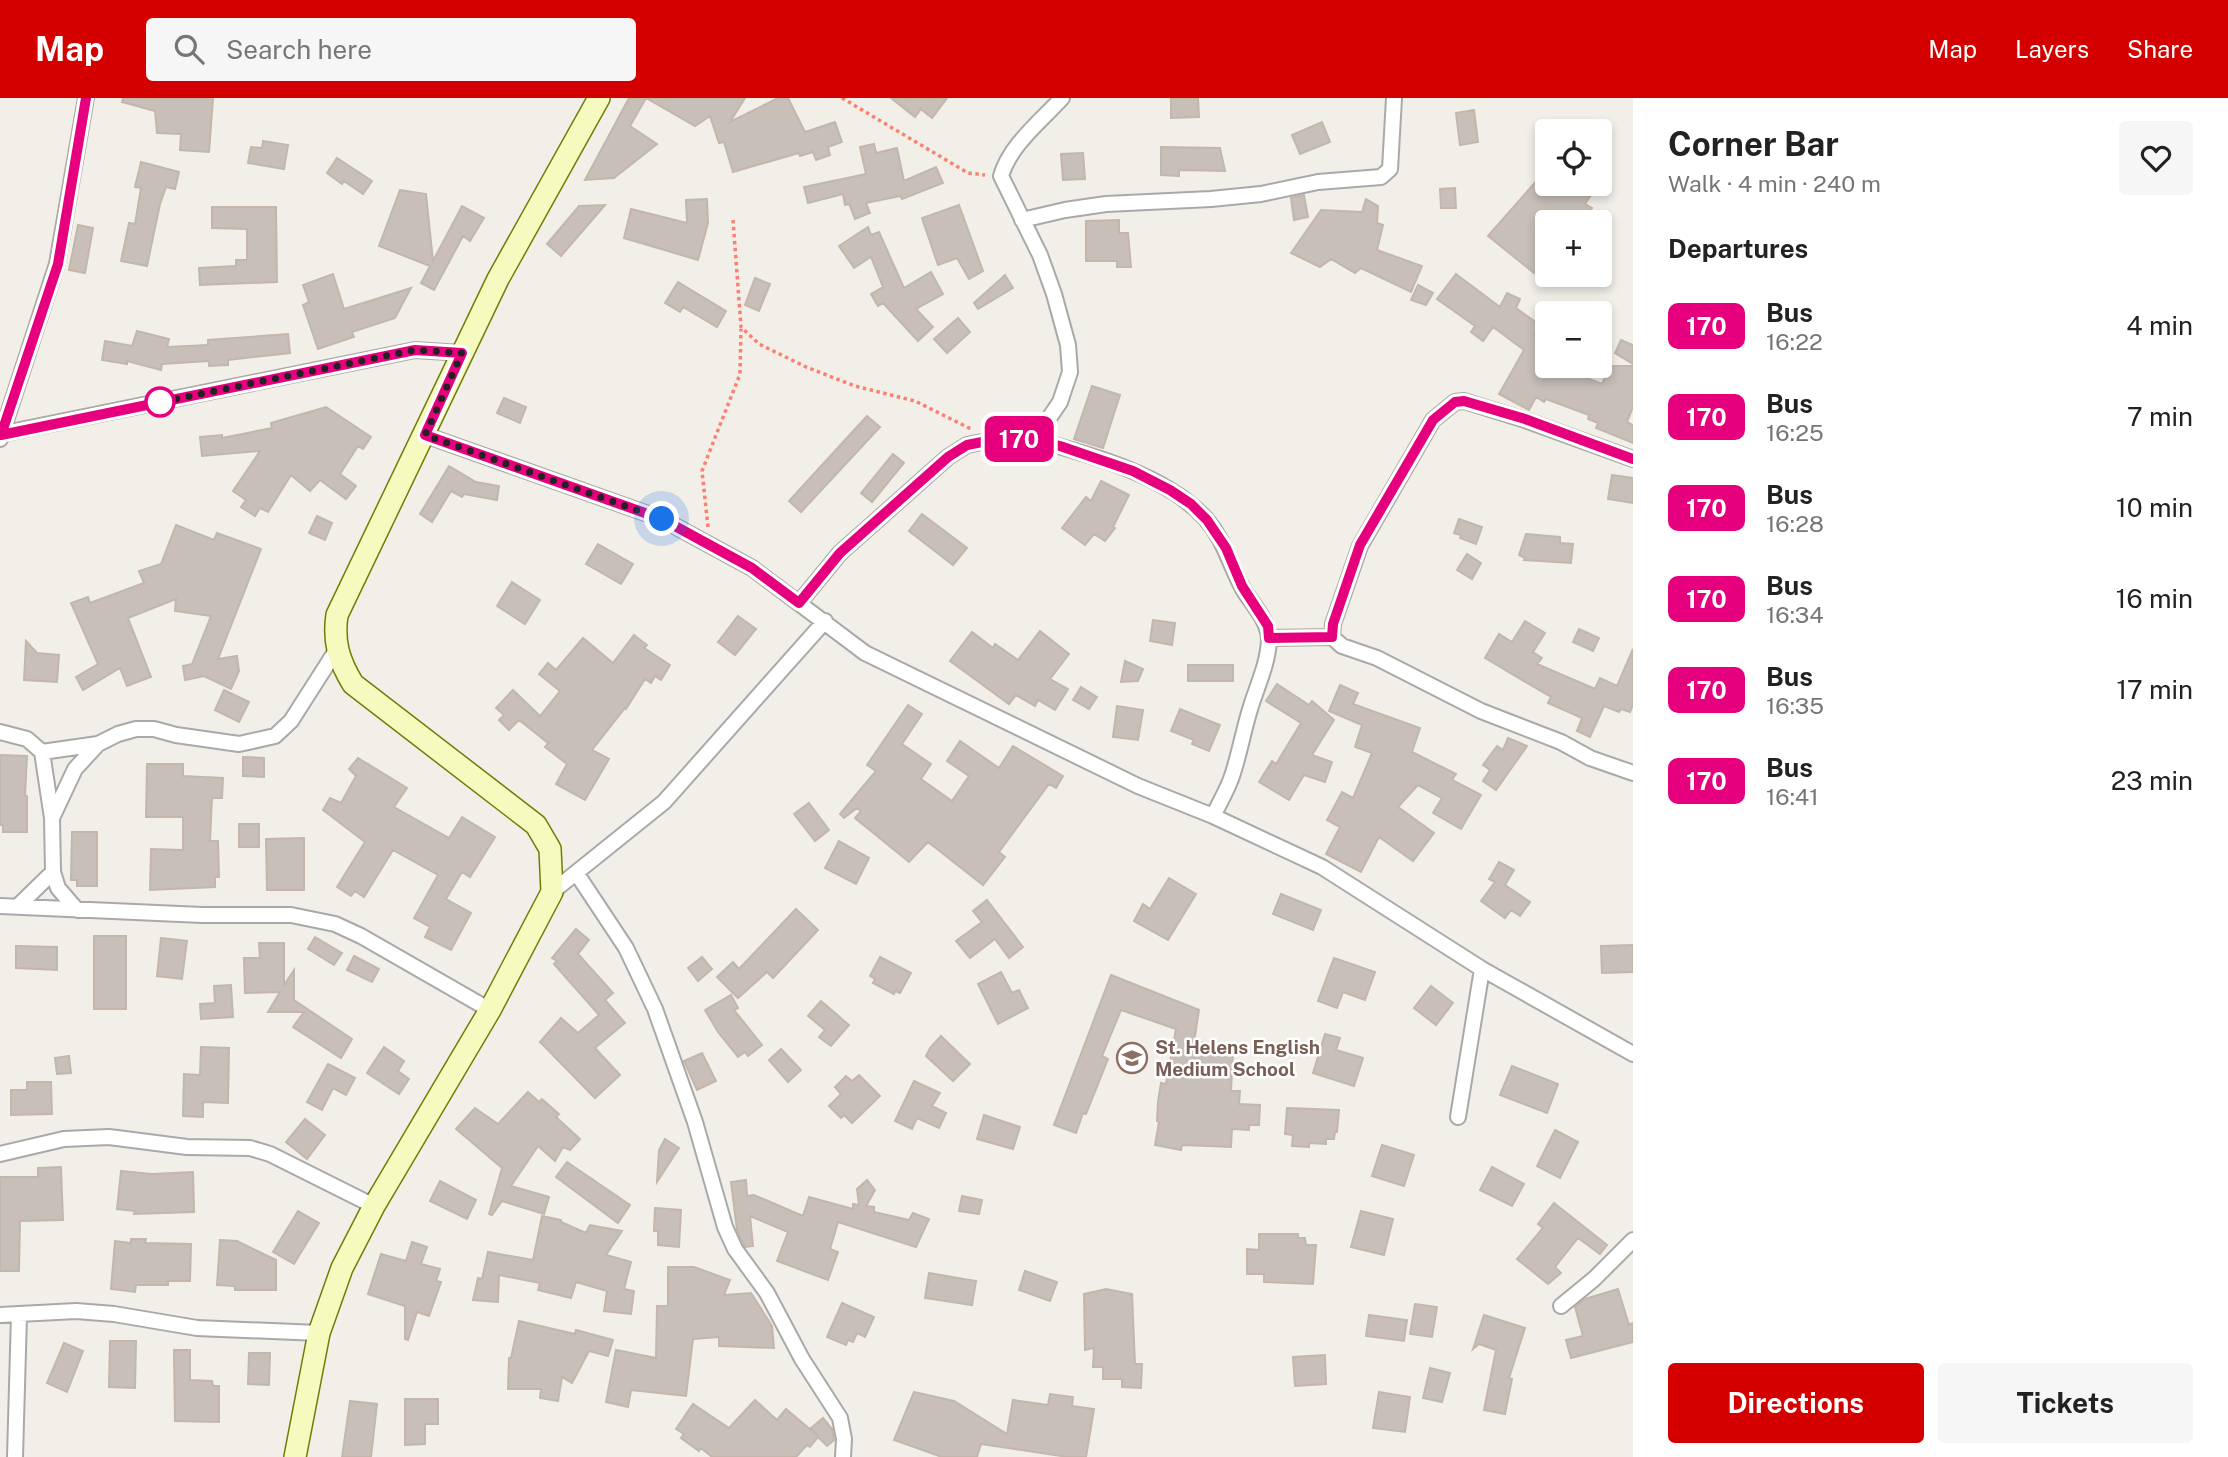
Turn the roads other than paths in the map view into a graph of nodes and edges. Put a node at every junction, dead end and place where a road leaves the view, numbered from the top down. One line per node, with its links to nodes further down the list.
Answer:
1 (86, 98): 8 (street)
2 (599, 98): 6 (main road)
3 (1062, 98): 5 (street)
4 (1394, 98): 5 (street)
5 (1022, 220): 9 (street)
6 (462, 353): 7 (main road); 8 (street)
7 (425, 435): 11 (street); 15 (main road)
8 (1, 437)
9 (1029, 438): 11 (street); 14 (street)
10 (1633, 459): 13 (street)
11 (799, 603): 12 (street)
12 (825, 621): 20 (street); 23 (street)
13 (1332, 637): 14 (street); 19 (street)
14 (1269, 638): 20 (street)
15 (337, 649): 17 (street); 24 (main road)
16 (0, 732): 18 (street)
17 (98, 744): 18 (street); 21 (street)
18 (43, 752): 21 (street)
19 (1633, 773)
20 (1213, 816): 28 (street)
21 (52, 818): 22 (street)
22 (53, 872): 26 (street); 27 (street)
23 (577, 874): 24 (street); 41 (street)
24 (552, 892): 29 (main road)
25 (0, 906): 26 (street)
26 (18, 906): 27 (street)
27 (77, 910): 29 (street)
28 (1482, 969): 30 (street); 31 (street)
29 (490, 1010): 33 (main road)
30 (1633, 1054)
31 (1458, 1117)
32 (0, 1154): 33 (street)
33 (374, 1206): 38 (main road)
34 (1633, 1240): 35 (street)
35 (1561, 1306)
36 (0, 1315): 37 (street)
37 (19, 1315): 38 (street); 39 (street)
38 (319, 1333): 40 (main road)
39 (15, 1457)
40 (295, 1457)
41 (843, 1457)

